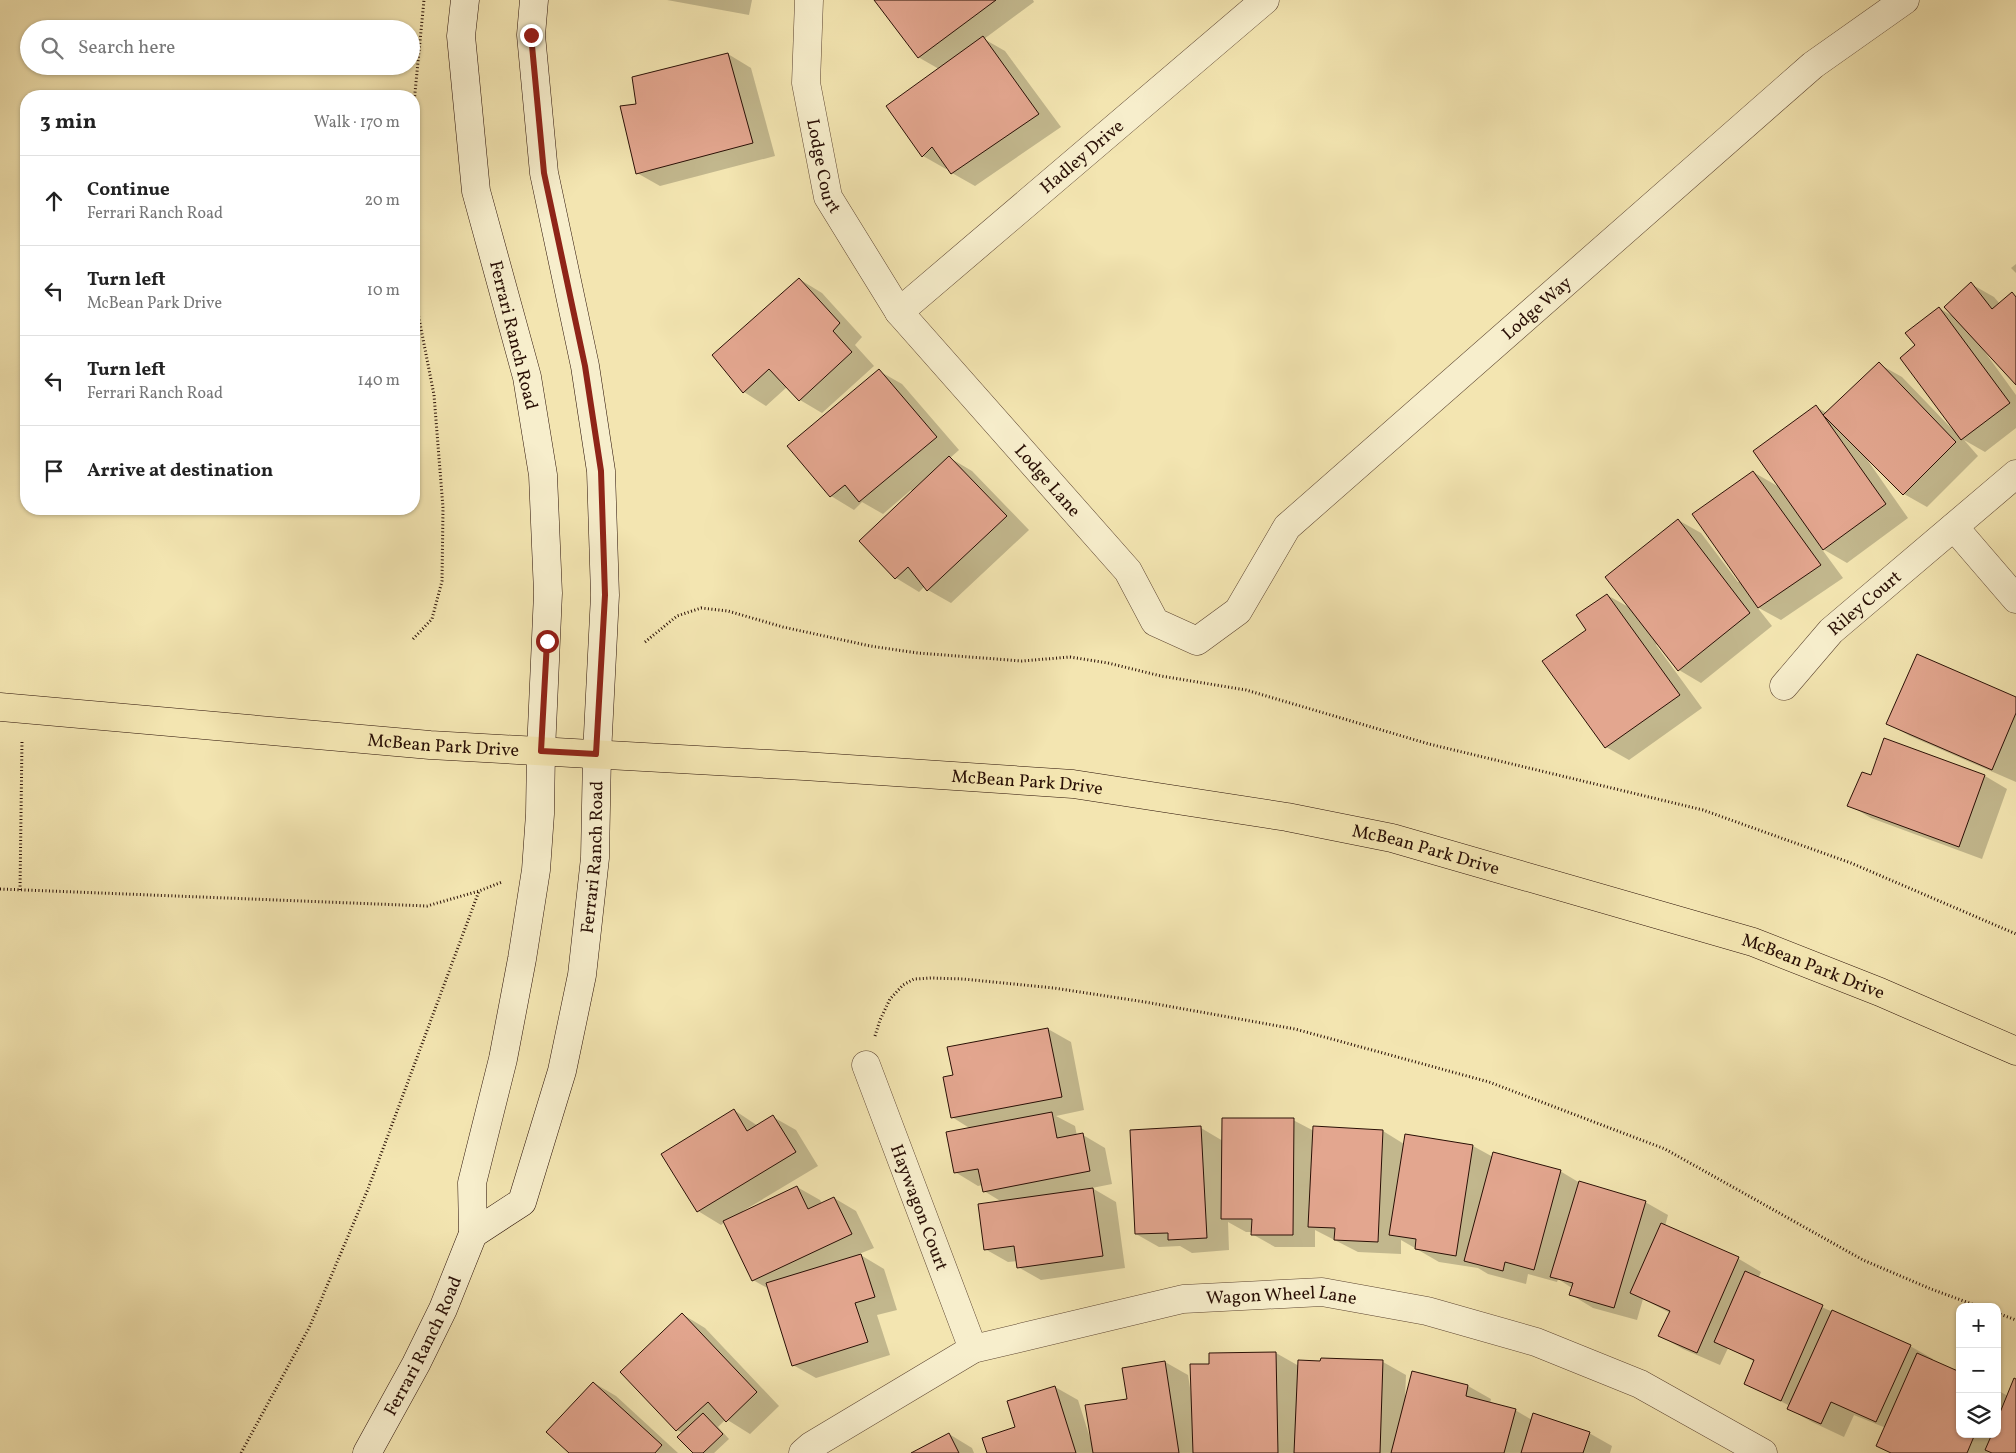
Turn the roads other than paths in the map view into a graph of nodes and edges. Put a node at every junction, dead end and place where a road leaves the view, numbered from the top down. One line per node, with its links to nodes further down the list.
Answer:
1 (465, 0): 13 (street, Ferrari Ranch Road)
2 (534, 0): 14 (street, Ferrari Ranch Road)
3 (809, 0): 6 (street, Lodge Court)
4 (1265, 0): 6 (street, Hadley Drive)
5 (1904, 0): 10 (street, Lodge Way)
6 (899, 312): 10 (street, Lodge Lane)
7 (2016, 474): 8 (street, Riley Court)
8 (1954, 527): 9 (street); 11 (street, Riley Court)
9 (2016, 599)
10 (1197, 641)
11 (1784, 686)
12 (11, 708): 13 (main road, McBean Park Drive)
13 (541, 751): 14 (main road, McBean Park Drive); 17 (street, Ferrari Ranch Road)
14 (596, 754): 15 (main road, McBean Park Drive); 17 (street, Ferrari Ranch Road)
15 (2016, 1051)
16 (866, 1065): 18 (street, Haywagon Court)
17 (473, 1234): 19 (street, Ferrari Ranch Road)
18 (974, 1349): 20 (street, Wagon Wheel Lane); 21 (street, Wagon Wheel Lane)
19 (367, 1453)
20 (803, 1453)
21 (1763, 1453)

